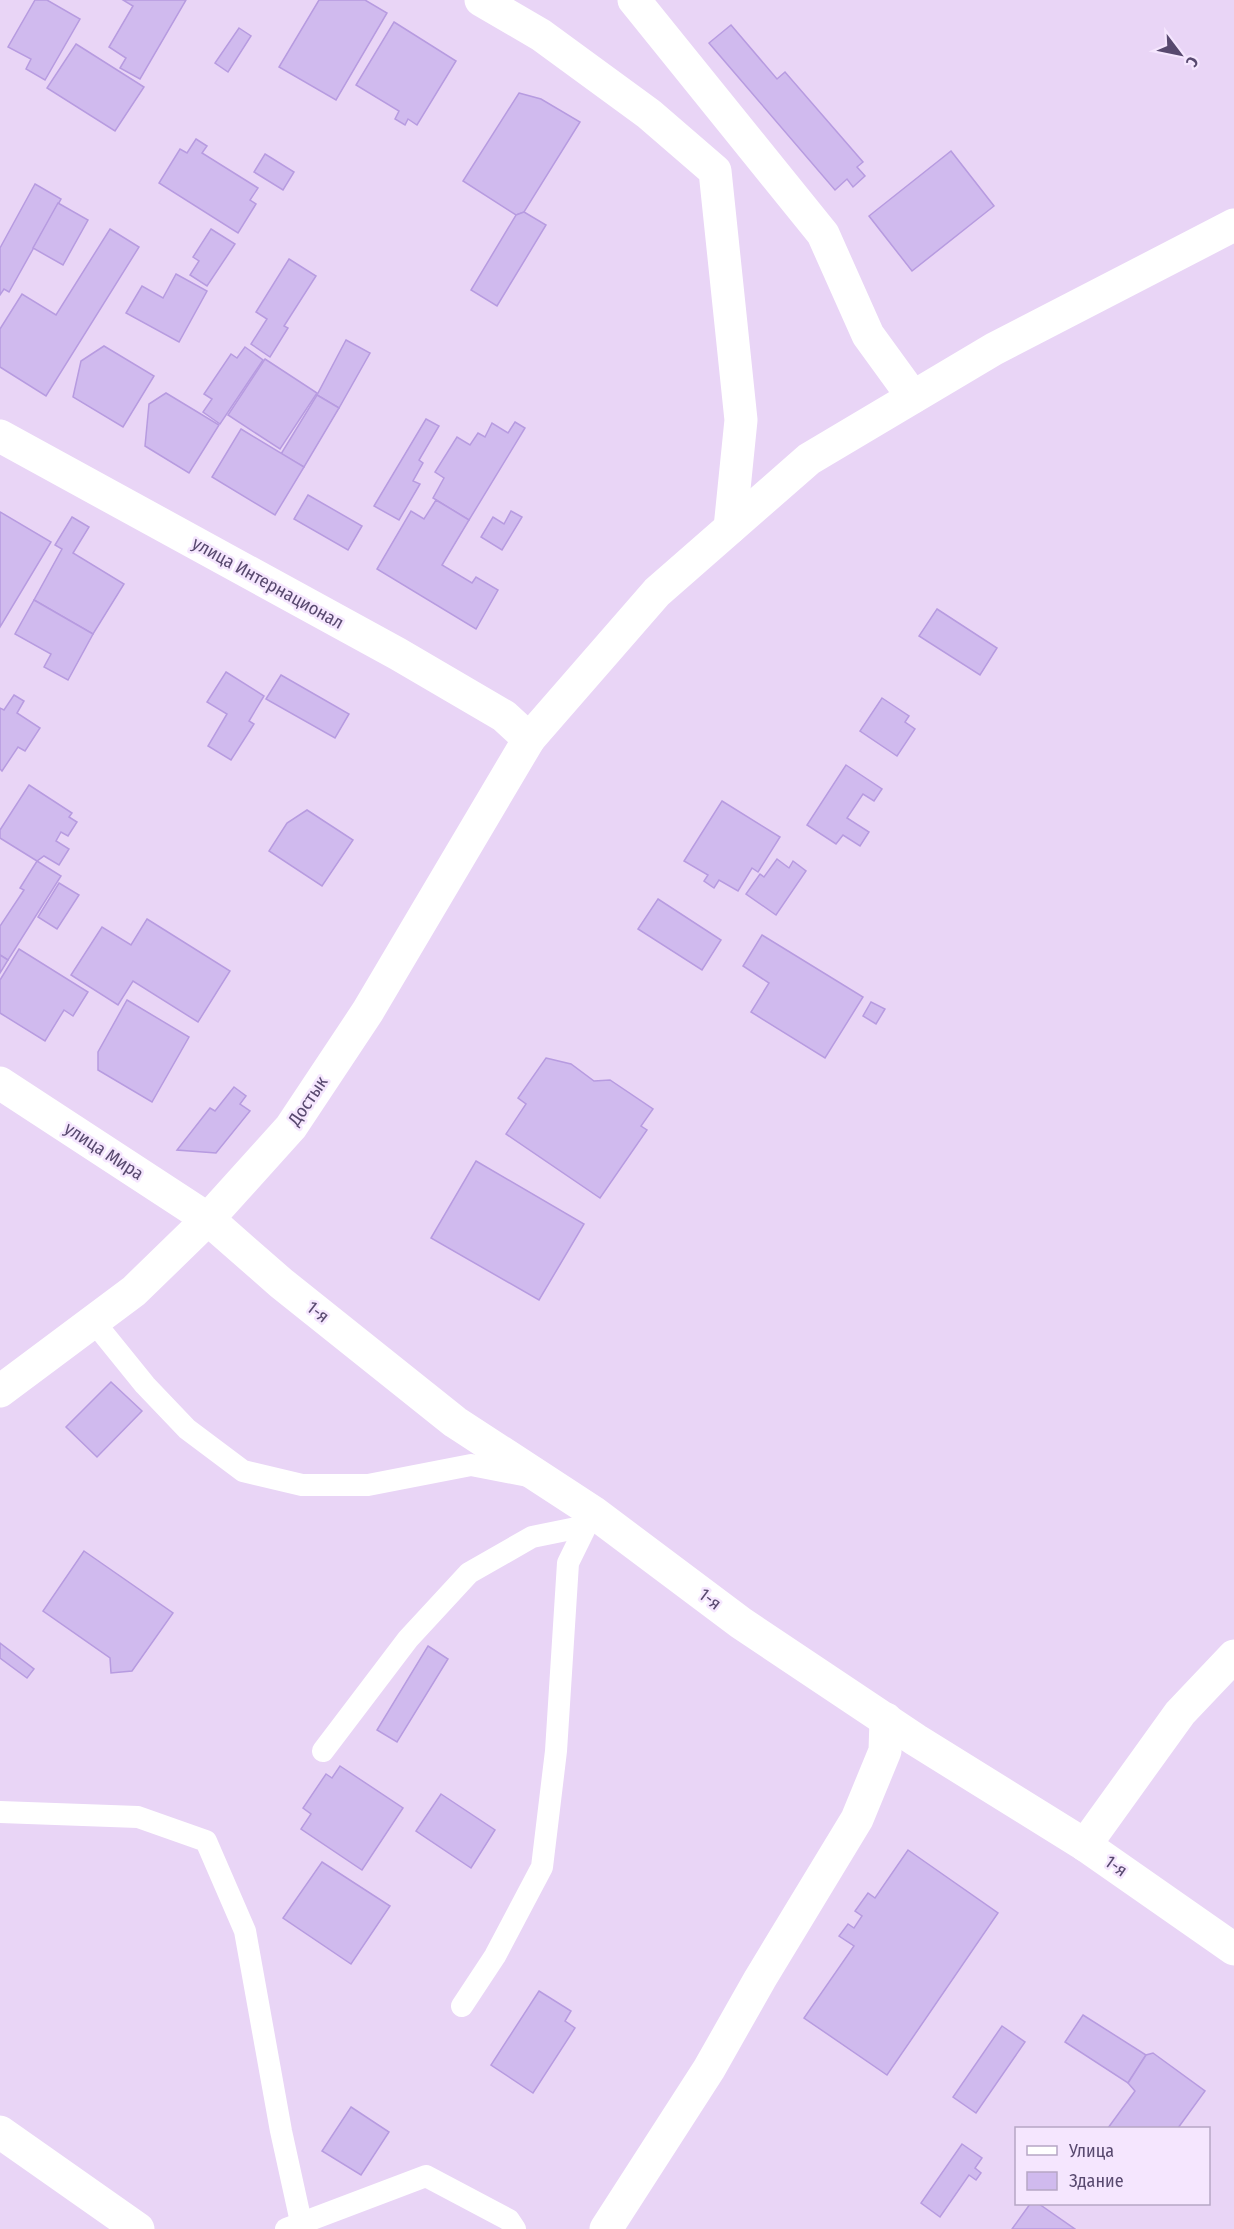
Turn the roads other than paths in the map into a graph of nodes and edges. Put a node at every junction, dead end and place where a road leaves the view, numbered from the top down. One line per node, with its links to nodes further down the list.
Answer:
1 (481, 0): 6 (street)
2 (634, 0): 4 (street)
3 (1234, 225): 4 (street, Достык)
4 (913, 397): 6 (street, Достык)
5 (0, 436): 7 (street, улица Интернационал)
6 (730, 528): 7 (street, Достык)
7 (529, 739): 9 (street, Достык)
8 (0, 1083): 9 (street, улица Мира)
9 (208, 1219): 10 (street, Достык); 12 (street, 1-я)
10 (94, 1322): 11 (street, Достык); 12 (lane)
11 (0, 1391)
12 (544, 1479): 13 (street, 1-я)
13 (589, 1519): 15 (street, 1-я); 16 (lane); 20 (lane)
14 (1234, 1656): 18 (street)
15 (886, 1719): 18 (street, 1-я); 25 (street)
16 (323, 1751)
17 (0, 1812): 22 (lane)
18 (1085, 1845): 19 (street, 1-я)
19 (1234, 1949)
20 (462, 2006)
21 (0, 2132): 23 (street)
22 (293, 2226): 24 (lane)
23 (138, 2229)
24 (515, 2229)
25 (606, 2229)

